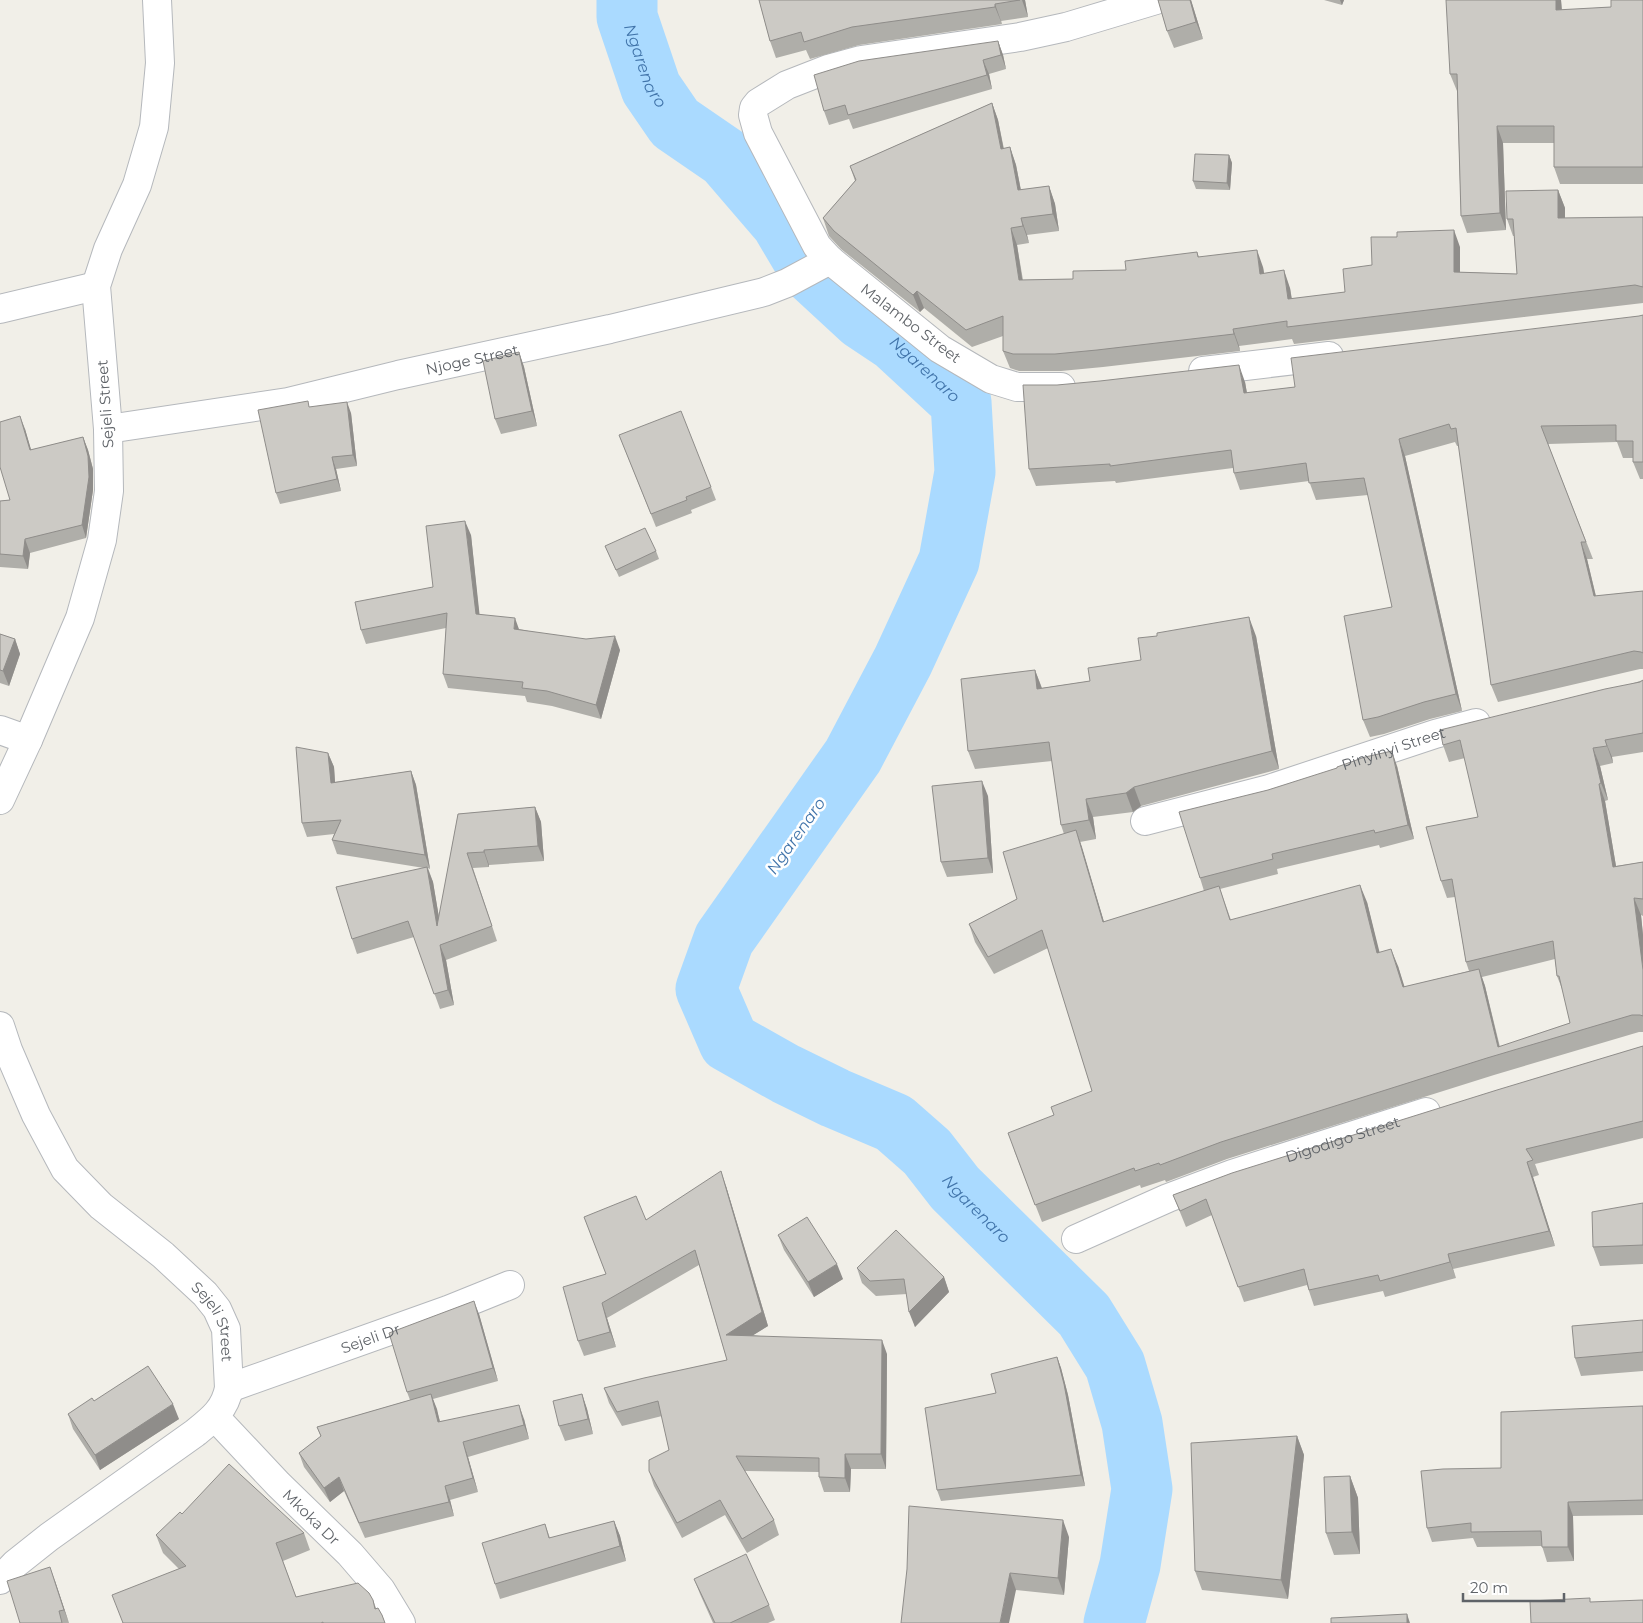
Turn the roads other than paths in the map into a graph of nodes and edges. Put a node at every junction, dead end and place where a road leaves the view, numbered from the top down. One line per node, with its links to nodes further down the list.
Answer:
1 (157, 0): 4 (street, Sejeli Street)
2 (1156, 0): 3 (street, Malambo Street)
3 (830, 260): 8 (street, Malambo Street); 9 (street, Njoge Street)
4 (96, 286): 5 (street); 9 (street, Sejeli Street)
5 (0, 309)
6 (1350, 354): 7 (street)
7 (1184, 374)
8 (1088, 385)
9 (108, 429): 12 (street, Sejeli Street)
10 (1498, 718): 14 (street, Pinyinyi Street)
11 (0, 730): 12 (street)
12 (28, 740): 13 (street, Sejeli Street)
13 (0, 800)
14 (1145, 821)
15 (0, 1026): 16 (street, Sejeli Street)
16 (9, 1073): 20 (street, Sejeli Street)
17 (1450, 1105): 18 (street, Digodigo Street)
18 (1076, 1239)
19 (510, 1285): 20 (street, Sejeli Dr)
20 (229, 1388): 21 (street, Sejeli Street)
21 (215, 1417): 22 (street, Sejeli Street); 23 (street, Mkoka Dr)
22 (0, 1580)
23 (401, 1623)

